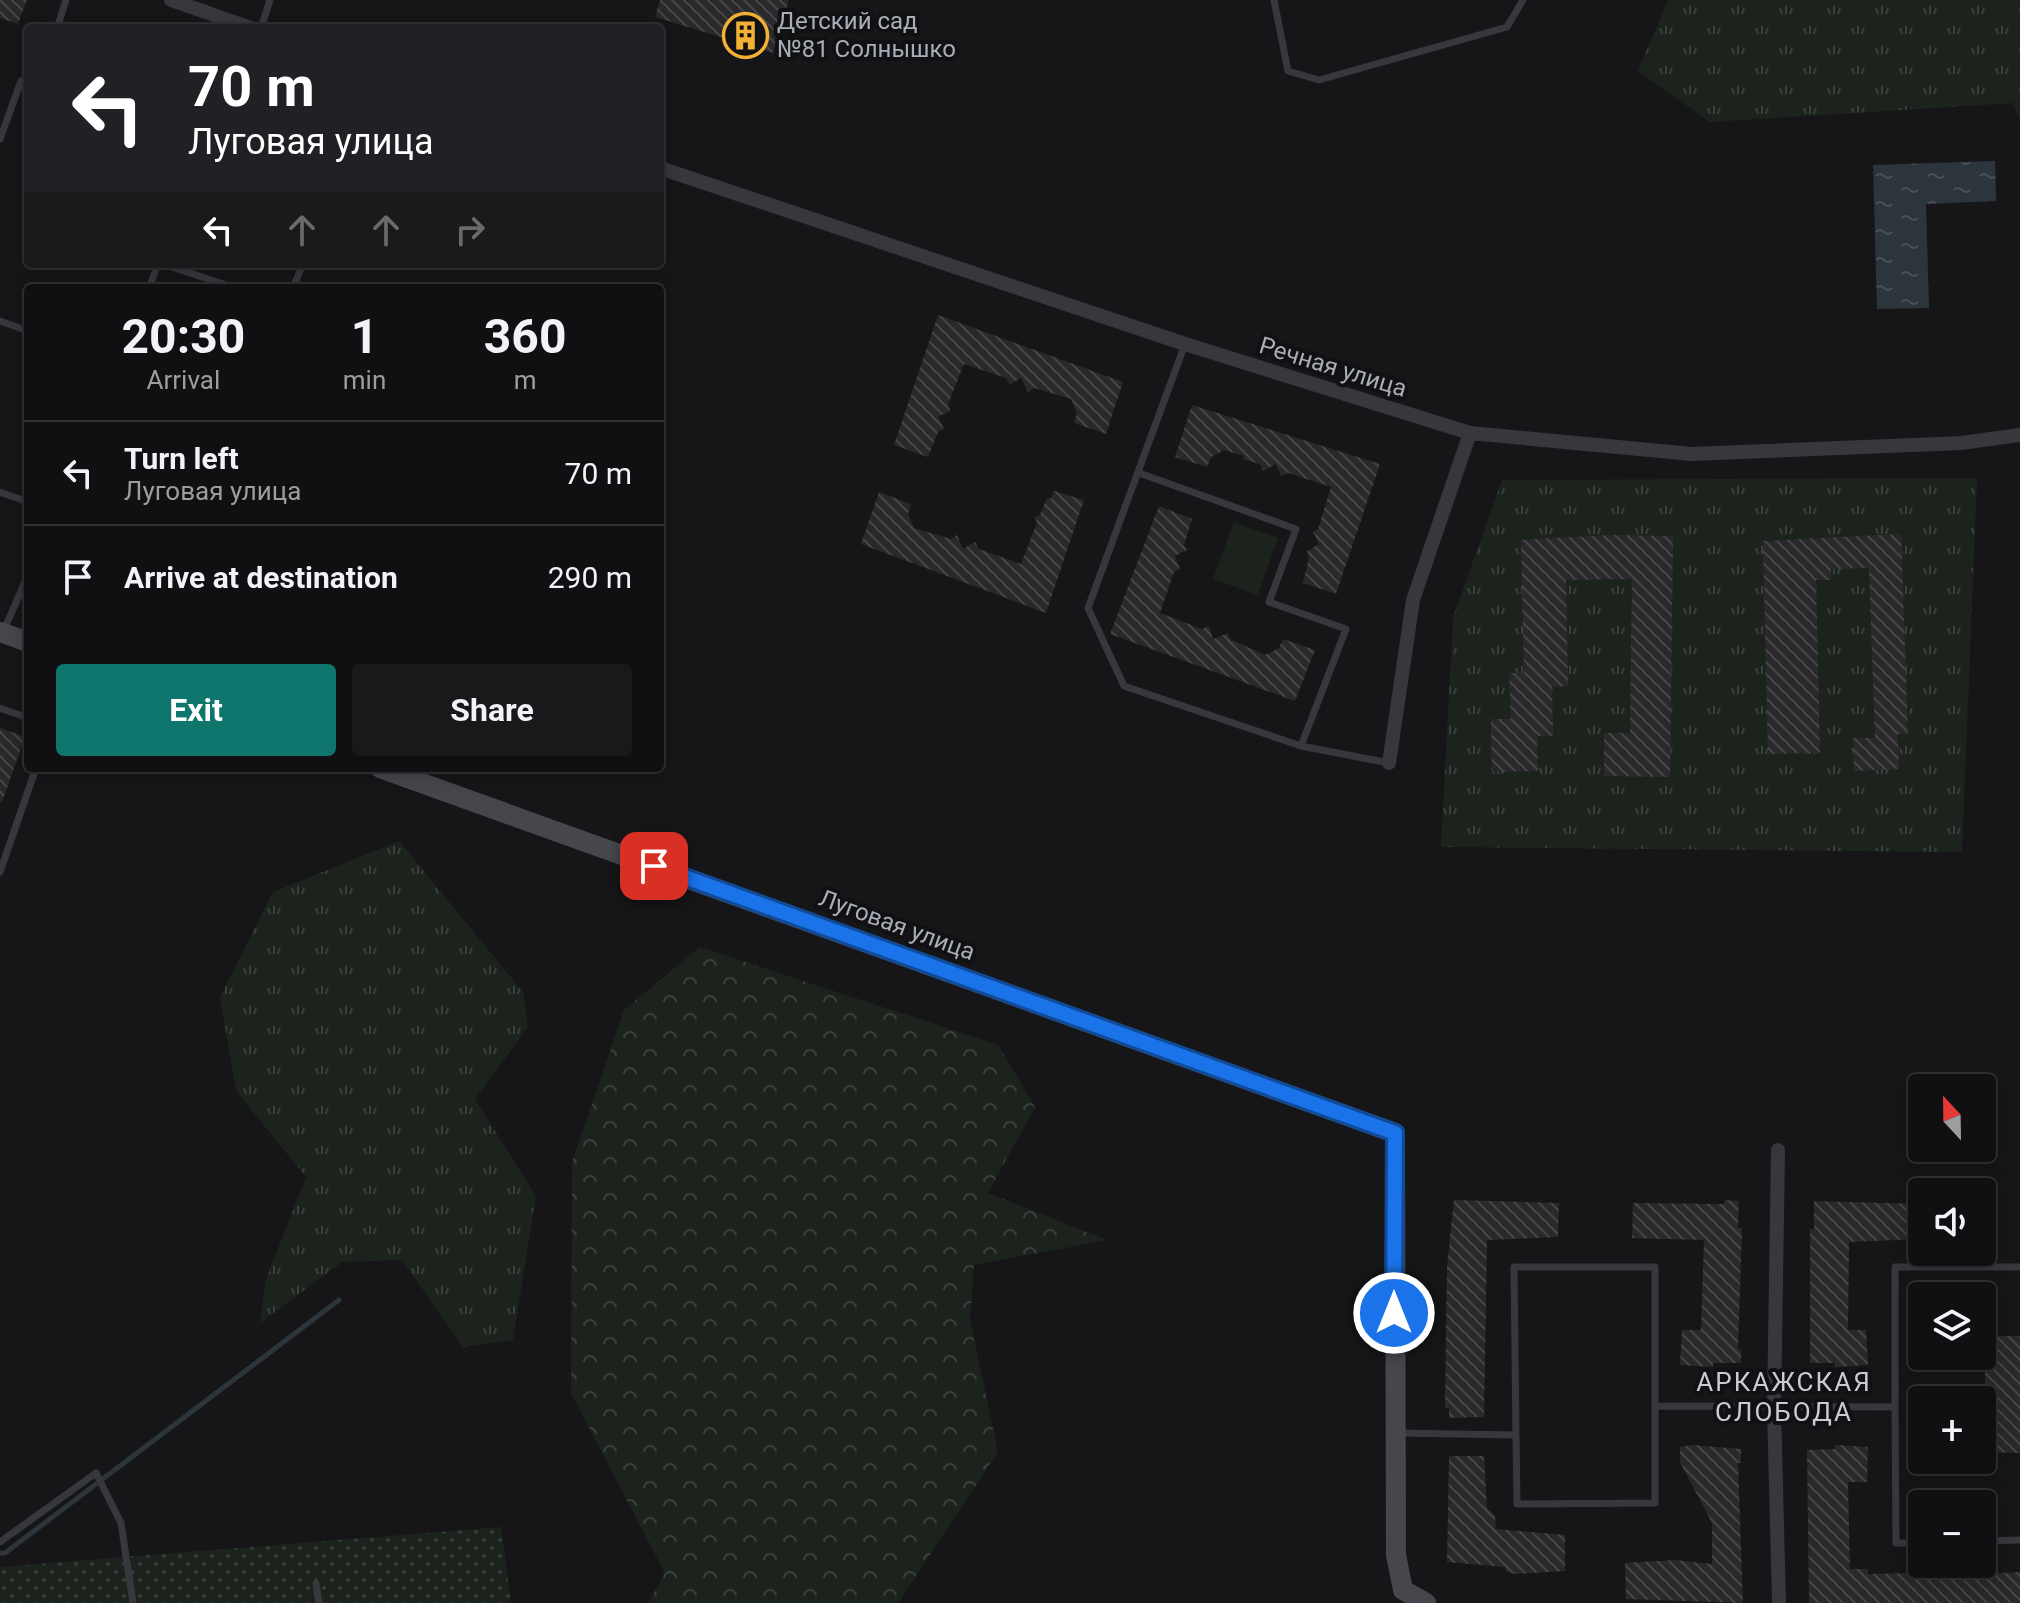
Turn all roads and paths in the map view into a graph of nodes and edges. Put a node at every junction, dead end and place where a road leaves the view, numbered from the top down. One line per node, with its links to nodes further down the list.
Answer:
1 (66, 0): 6 (lane)
2 (171, 0): 7 (street)
3 (270, 0): 8 (lane)
4 (1274, 0): 5 (lane)
5 (1523, 0)
6 (58, 24)
7 (240, 24)
8 (262, 24)
9 (24, 79): 10 (lane)
10 (0, 139)
11 (664, 169): 16 (street, Речная улица)
12 (172, 268): 13 (lane)
13 (222, 284)
14 (0, 321): 15 (lane)
15 (24, 330)
16 (1185, 344): 17 (street, Речная улица); 19 (lane)
17 (1470, 433): 18 (street, Речная улица); 28 (street)
18 (2020, 435)
19 (1139, 473): 27 (lane); 27 (lane)
20 (0, 492): 21 (lane)
21 (24, 501)
22 (24, 584): 23 (lane)
23 (1, 634): 24 (street)
24 (24, 641)
25 (0, 708): 26 (lane)
26 (24, 717)
27 (1301, 746): 28 (lane)
28 (1389, 763)
29 (35, 772): 31 (lane)
30 (391, 772): 37 (street, Луговая улица)
31 (0, 872)
32 (1778, 1150): 35 (street)
33 (2020, 1267): 36 (lane)
34 (1655, 1406): 35 (lane); 38 (lane); 38 (lane)
35 (1774, 1407): 36 (lane); 48 (street)
36 (1895, 1407): 42 (lane)
37 (1394, 1433): 38 (lane); 44 (street)
38 (1516, 1435)
39 (2020, 1540): 40 (lane)
40 (1996, 1541)
41 (0, 1542): 45 (lane)
42 (1908, 1543)
43 (316, 1584): 46 (lane)
44 (1402, 1597): 47 (street)
45 (133, 1603)
46 (319, 1603)
47 (1426, 1603)
48 (1779, 1603)

